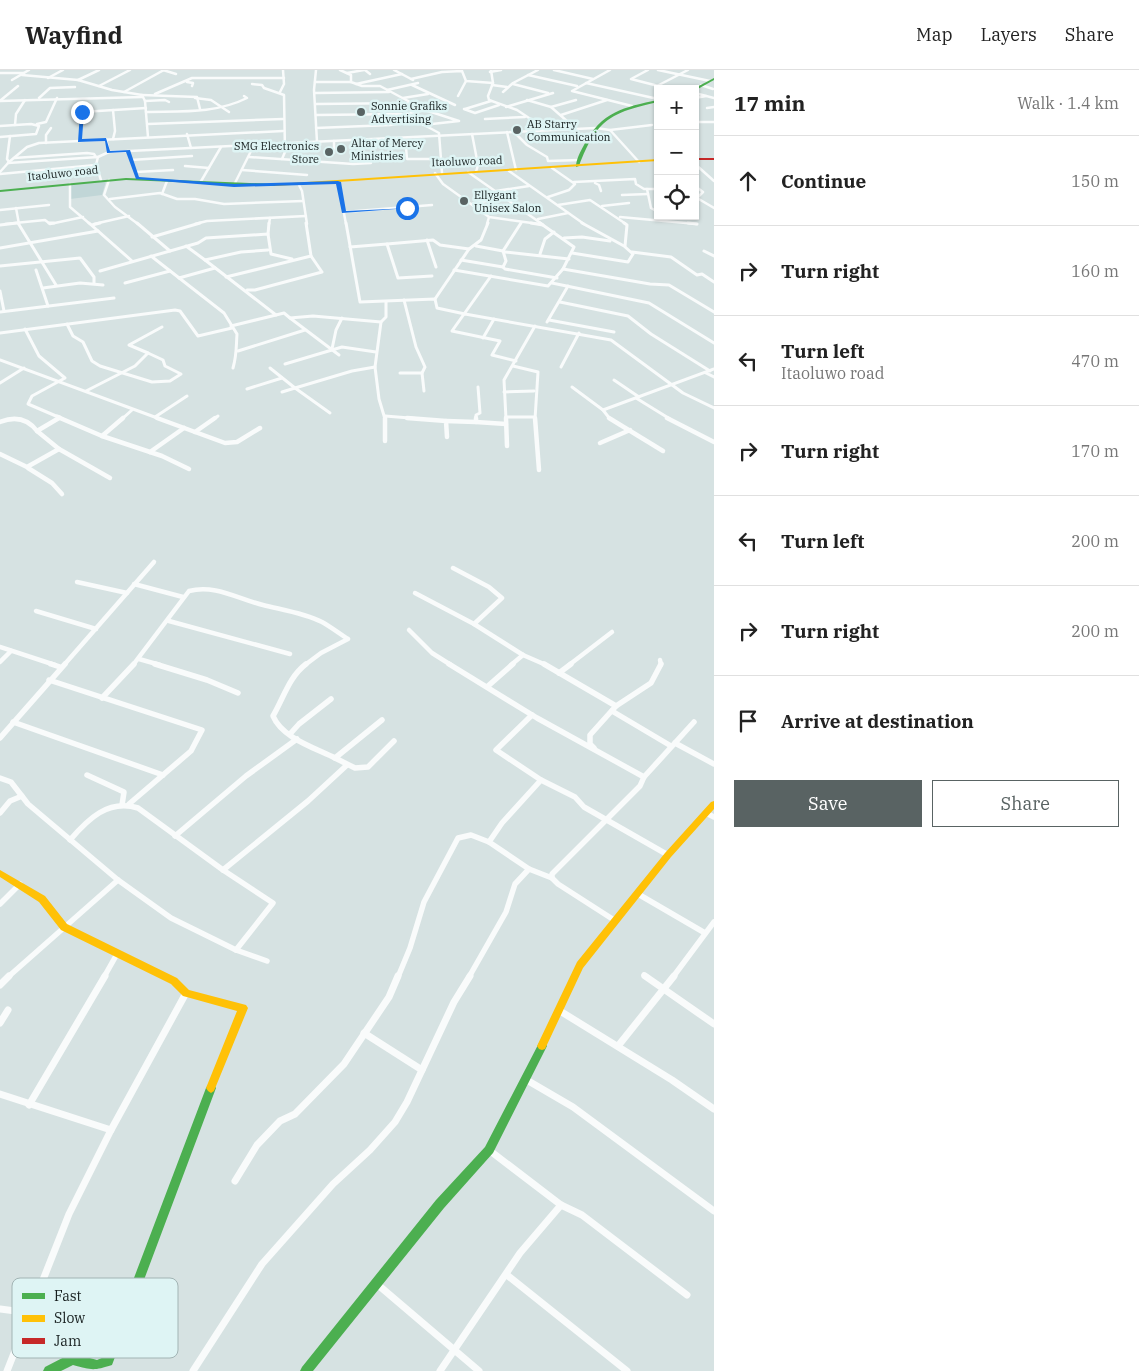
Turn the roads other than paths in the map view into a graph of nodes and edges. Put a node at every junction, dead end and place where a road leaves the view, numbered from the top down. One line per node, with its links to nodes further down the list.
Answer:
1 (29, 70): 23 (street)
2 (63, 70): 29 (street)
3 (99, 70): 35 (street)
4 (130, 70): 50 (street)
5 (164, 70): 24 (street); 57 (street)
6 (283, 70): 31 (street)
7 (316, 70): 38 (street)
8 (340, 70): 21 (street)
9 (364, 70): 21 (street); 25 (street)
10 (394, 70): 26 (street)
11 (501, 70): 20 (street)
12 (538, 70): 27 (street)
13 (554, 70): 33 (street)
14 (604, 70): 15 (street)
15 (609, 70): 33 (street)
16 (648, 70): 47 (street)
17 (658, 70): 28 (street)
18 (688, 70): 28 (street)
19 (195, 71): 30 (street)
20 (490, 71): 45 (street)
21 (348, 73): 39 (street)
22 (1, 74): 23 (street)
23 (23, 74): 29 (street); 34 (street)
24 (176, 74)
25 (370, 74)
26 (402, 74): 32 (street); 44 (street)
27 (528, 75): 40 (street); 52 (street)
28 (679, 75): 42 (street); 48 (street)
29 (48, 78): 35 (street)
30 (192, 78): 31 (street); 37 (street)
31 (284, 78): 58 (street)
32 (410, 78): 36 (street); 46 (street)
33 (594, 79): 41 (street)
34 (12, 80)
35 (78, 80): 50 (street)
36 (466, 81): 45 (street); 67 (street)
37 (187, 82): 51 (street); 64 (street)
38 (315, 82): 39 (street); 60 (street)
39 (351, 82): 44 (street)
40 (513, 83): 55 (street); 62 (street)
41 (586, 83): 52 (street); 77 (street)
42 (712, 83): 54 (street)
43 (252, 84): 58 (street)
44 (355, 84): 56 (street)
45 (493, 84): 55 (street); 82 (street)
46 (412, 85): 56 (street); 61 (street)
47 (654, 85)
48 (659, 85)
49 (18, 86): 81 (street)
50 (99, 86): 57 (street)
51 (192, 86)
52 (577, 86): 76 (street)
53 (75, 87): 75 (street)
54 (699, 87)
55 (507, 88): 59 (street)
56 (388, 91): 60 (street); 73 (street)
57 (124, 92): 71 (street)
58 (280, 92): 104 (street)
59 (503, 92)
60 (315, 93): 86 (street)
61 (429, 93): 73 (street); 87 (street)
62 (549, 93): 63 (street); 79 (street)
63 (553, 93)
64 (155, 94): 71 (street); 72 (street)
65 (699, 94): 68 (street)
66 (244, 96): 90 (street)
67 (458, 96)
68 (706, 96): 69 (street); 74 (street)
69 (699, 97)
70 (57, 98): 71 (street); 75 (street); 109 (street)
71 (144, 98): 84 (street); 96 (street)
72 (195, 98): 90 (street); 94 (street)
73 (403, 98): 85 (street)
74 (714, 98)
75 (38, 99): 78 (street)
76 (608, 99): 89 (street); 102 (street)
77 (654, 99)
78 (25, 100): 81 (street); 111 (street)
79 (527, 100): 91 (street); 92 (street)
80 (576, 100): 92 (street)
81 (0, 101)
82 (491, 101): 88 (street); 88 (street)
83 (654, 101): 89 (street)
84 (169, 102)
85 (411, 103): 86 (street); 97 (street)
86 (316, 104): 101 (street)
87 (455, 105)
88 (500, 105): 91 (street)
89 (632, 106): 118 (street)
90 (223, 107): 94 (street); 99 (street)
91 (506, 107): 103 (street)
92 (551, 107): 102 (street)
93 (707, 108): 98 (street)
94 (200, 109): 96 (street)
95 (113, 110): 96 (street); 132 (street); 134 (street)
96 (146, 110): 110 (street)
97 (425, 110): 100 (street); 112 (street)
98 (713, 110)
99 (229, 112)
100 (404, 114): 101 (street); 106 (street)
101 (316, 115): 117 (street)
102 (560, 115): 119 (street)
103 (526, 116): 105 (street); 120 (street)
104 (283, 119): 110 (street); 122 (street)
105 (485, 119)
106 (415, 121): 112 (street); 117 (street)
107 (699, 122): 108 (street)
108 (714, 122)
109 (37, 124): 111 (street); 128 (street)
110 (148, 124): 130 (street)
111 (15, 125): 114 (street)
112 (424, 125): 129 (street)
113 (0, 126): 114 (street)
114 (6, 126): 128 (street)
115 (652, 126): 121 (street)
116 (51, 128): 137 (street)
117 (316, 128): 136 (street)
118 (596, 128): 119 (street); 121 (street); 158 (street)
119 (576, 129): 120 (street)
120 (547, 130): 123 (street)
121 (610, 130): 155 (street)
122 (283, 131): 124 (street); 139 (street)
123 (514, 132): 126 (street); 158 (street)
124 (188, 134): 130 (street); 140 (street)
125 (472, 134): 126 (street); 129 (street); 167 (street)
126 (507, 134): 166 (street)
127 (0, 136): 128 (street)
128 (8, 136): 156 (street)
129 (439, 136): 133 (street); 150 (street)
130 (148, 137): 132 (street)
131 (106, 139): 132 (street); 134 (street); 143 (street)
132 (113, 139)
133 (401, 139): 135 (street); 150 (street)
134 (80, 141): 137 (street)
135 (334, 141): 136 (street); 144 (street)
136 (319, 142): 139 (street)
137 (46, 143): 148 (street)
138 (254, 145): 139 (street); 141 (street); 147 (street)
139 (284, 146): 149 (street)
140 (191, 148): 141 (street); 142 (street)
141 (221, 148): 161 (street)
142 (128, 151): 143 (street); 153 (street)
143 (108, 152): 146 (street)
144 (334, 152)
145 (192, 156): 153 (street)
146 (97, 157): 148 (street); 156 (street); 159 (street)
147 (249, 157): 149 (street); 165 (street)
148 (14, 158): 156 (street)
149 (282, 159): 157 (street)
150 (441, 159): 169 (street)
151 (699, 159): 152 (street)
152 (714, 159)
153 (131, 160): 171 (street)
154 (654, 160): 155 (street, Itaoluwo road)
155 (639, 162): 158 (street, Itaoluwo road)
156 (8, 163): 168 (street)
157 (371, 163)
158 (578, 163): 162 (street, Itaoluwo road)
159 (96, 165): 168 (street); 172 (street)
160 (185, 166): 161 (street)
161 (209, 168): 178 (street)
162 (552, 168): 166 (street, Itaoluwo road); 176 (street)
163 (699, 168): 174 (street)
164 (173, 170): 171 (street)
165 (242, 170): 170 (street); 180 (street)
166 (512, 170): 167 (street, Itaoluwo road); 182 (street)
167 (472, 172): 169 (street, Itaoluwo road); 186 (street)
168 (0, 173)
169 (438, 173): 175 (street, Itaoluwo road); 197 (street)
170 (307, 174)
171 (137, 175): 172 (street, Itaoluwo road); 173 (street, Itaoluwo road)
172 (105, 180): 179 (street, Itaoluwo road); 193 (street)
173 (167, 180): 178 (street, Itaoluwo road); 188 (street)
174 (714, 181)
175 (338, 182): 181 (street, Itaoluwo road); 206 (street)
176 (574, 182): 177 (street); 192 (street)
177 (594, 182): 183 (street); 187 (street)
178 (200, 183): 180 (street, Itaoluwo road)
179 (70, 184): 185 (street, Itaoluwo road); 210 (street)
180 (234, 185): 181 (street, Itaoluwo road)
181 (298, 185): 195 (street)
182 (530, 186): 186 (street); 192 (street)
183 (647, 189): 184 (street); 189 (street)
184 (654, 189)
185 (0, 191)
186 (496, 191): 191 (street)
187 (601, 192)
188 (162, 194): 193 (street); 195 (street)
189 (648, 194): 190 (street); 204 (street)
190 (622, 195)
191 (504, 197): 197 (street); 214 (street)
192 (548, 197): 199 (street)
193 (110, 199): 208 (street)
194 (699, 199): 203 (street)
195 (303, 201): 209 (street)
196 (629, 203): 201 (street)
197 (472, 204): 211 (street)
198 (49, 205): 202 (street)
199 (558, 205): 201 (street); 207 (street)
200 (432, 206): 206 (street)
201 (602, 206): 212 (street)
202 (16, 208): 205 (street); 216 (street)
203 (714, 208)
204 (654, 209)
205 (0, 210)
206 (344, 212): 233 (street)
207 (568, 213): 214 (street); 227 (street)
208 (129, 216): 219 (street); 224 (street)
209 (306, 216): 213 (street); 244 (street)
210 (82, 217): 216 (street); 219 (street)
211 (489, 217): 215 (street); 231 (street)
212 (618, 217): 217 (street); 232 (street)
213 (270, 218): 223 (street); 224 (street)
214 (538, 219): 220 (street)
215 (521, 222): 220 (street); 238 (street)
216 (19, 223): 218 (street); 228 (street)
217 (697, 224)
218 (0, 225)
219 (92, 225): 221 (street)
220 (543, 225): 222 (street)
221 (98, 231): 228 (street); 251 (street)
222 (554, 232): 225 (street); 242 (street)
223 (268, 234): 230 (street); 237 (street)
224 (152, 237): 236 (street)
225 (563, 238): 227 (street); 240 (street)
226 (427, 240): 229 (street); 235 (street); 253 (street)
227 (615, 243): 232 (street)
228 (30, 244): 234 (street); 250 (street)
229 (387, 244): 233 (street); 261 (street)
230 (186, 246): 236 (street); 248 (street)
231 (476, 246): 235 (street); 238 (street)
232 (625, 246): 241 (street)
233 (350, 247): 279 (street)
234 (0, 248)
235 (469, 249): 249 (street)
236 (170, 250): 243 (street)
237 (268, 250): 246 (street); 248 (street)
238 (504, 251): 242 (street); 254 (street)
239 (704, 251): 245 (street)
240 (572, 253): 241 (street); 247 (street)
241 (633, 253): 266 (street)
242 (540, 254): 247 (street)
243 (151, 256): 251 (street); 260 (street)
244 (311, 256): 246 (street); 274 (street)
245 (714, 256)
246 (292, 259): 263 (street)
247 (569, 259): 256 (street)
248 (205, 260): 255 (street)
249 (461, 260): 254 (street); 258 (street)
250 (42, 261): 252 (street); 267 (street); 270 (street)
251 (132, 261): 259 (street)
252 (0, 266)
253 (436, 267)
254 (503, 267): 265 (street)
255 (215, 268): 263 (street); 264 (street)
256 (563, 269): 265 (street); 283 (street)
257 (36, 270): 273 (street)
258 (454, 270): 262 (street); 277 (street)
259 (100, 271)
260 (170, 271): 264 (street); 268 (street)
261 (432, 276)
262 (491, 276): 269 (street); 284 (street)
263 (226, 277): 274 (street)
264 (179, 278): 294 (street)
265 (557, 278): 269 (street)
266 (714, 282)
267 (94, 283): 270 (street); 271 (street)
268 (125, 283)
269 (552, 283): 272 (street)
270 (56, 285): 273 (street)
271 (103, 285)
272 (568, 286): 280 (street); 302 (street)
273 (42, 288): 281 (street)
274 (245, 290): 285 (street)
275 (0, 291): 282 (street)
276 (114, 298): 281 (street)
277 (435, 299): 278 (street); 284 (street)
278 (404, 300): 279 (street); 319 (street)
279 (386, 302): 290 (street)
280 (560, 302): 289 (street); 316 (street)
281 (48, 306): 282 (street)
282 (2, 311)
283 (714, 312)
284 (465, 314): 288 (street); 301 (street)
285 (276, 315): 286 (street); 294 (street)
286 (290, 318): 287 (street); 297 (street)
287 (342, 318): 290 (street); 303 (street)
288 (494, 319): 292 (street); 301 (street)
289 (549, 320): 293 (street); 299 (street)
290 (381, 322): 305 (street)
291 (66, 324): 294 (street); 296 (street); 317 (street)
292 (535, 326): 293 (street); 309 (street)
293 (544, 326): 300 (street)
294 (232, 327): 304 (street)
295 (162, 328): 306 (street)
296 (25, 329): 298 (street); 323 (street)
297 (305, 330): 303 (street); 304 (street)
298 (0, 332)
299 (614, 332)
300 (579, 333): 312 (street); 325 (street)
301 (483, 338): 309 (street)
302 (714, 343)
303 (332, 349): 305 (street); 307 (street); 310 (street)
304 (238, 351): 314 (street)
305 (376, 352): 311 (street)
306 (148, 353): 317 (street); 317 (street)
307 (339, 355)
308 (0, 360): 313 (street)
309 (514, 363): 332 (street); 334 (street)
310 (285, 364)
311 (375, 367): 328 (street); 343 (street)
312 (562, 367)
313 (24, 368): 323 (street); 324 (street)
314 (233, 368)
315 (270, 368): 321 (street)
316 (710, 371): 320 (street); 325 (street)
317 (120, 372): 330 (street)
318 (400, 373): 319 (street)
319 (422, 374): 331 (street)
320 (714, 377)
321 (282, 378): 328 (street); 329 (street)
322 (614, 380): 336 (street)
323 (58, 381): 330 (street); 340 (street)
324 (0, 382)
325 (671, 385): 336 (street); 337 (street)
326 (478, 387): 349 (street)
327 (572, 387): 339 (street)
328 (295, 388): 333 (street); 341 (street)
329 (247, 389)
330 (85, 391): 338 (street)
331 (424, 391)
332 (534, 391): 334 (street); 346 (street)
333 (282, 392)
334 (504, 392): 345 (street)
335 (187, 396): 344 (street)
336 (638, 397): 339 (street); 359 (street)
337 (714, 408)
338 (132, 410): 344 (street); 356 (street)
339 (602, 410): 353 (street)
340 (54, 413): 354 (street); 356 (street)
341 (330, 413)
342 (218, 416): 355 (street)
343 (385, 416): 347 (street); 358 (street)
344 (155, 417): 351 (street)
345 (506, 417): 346 (street); 350 (street)
346 (534, 417): 368 (street)
347 (446, 421): 349 (street); 357 (street)
348 (0, 422): 354 (street)
349 (476, 422): 350 (street)
350 (506, 424): 361 (street)
351 (184, 428): 355 (street); 364 (street)
352 (260, 428): 355 (street)
353 (630, 430): 360 (street); 363 (street)
354 (37, 431): 362 (street)
355 (195, 432)
356 (102, 436): 364 (street)
357 (447, 437)
358 (385, 440)
359 (714, 442)
360 (600, 443)
361 (507, 446)
362 (59, 449): 366 (street); 369 (street)
363 (663, 451)
364 (150, 452): 367 (street)
365 (1, 455): 366 (street)
366 (27, 467): 370 (street)
367 (189, 469)
368 (539, 470)
369 (110, 478)
370 (62, 494)
371 (154, 562): 374 (street)
372 (453, 568): 380 (street)
373 (78, 582): 375 (street)
374 (134, 584): 375 (street); 377 (street)
375 (127, 593): 381 (street)
376 (415, 593): 380 (street)
377 (183, 597): 379 (street); 404 (street)
378 (36, 611): 381 (street)
379 (169, 621): 386 (street); 388 (street)
380 (474, 624): 387 (street)
381 (96, 629): 391 (street)
382 (410, 630): 394 (street)
383 (612, 632): 392 (street)
384 (0, 647): 385 (street)
385 (11, 651): 390 (street); 391 (street)
386 (290, 654)
387 (523, 656): 392 (street); 394 (street)
388 (139, 659): 395 (street); 396 (street)
389 (660, 660): 398 (street)
390 (0, 662)
391 (60, 667): 393 (street)
392 (559, 673): 398 (street)
393 (49, 680): 396 (street); 402 (street)
394 (488, 686): 400 (street)
395 (238, 693)
396 (102, 698): 414 (street)
397 (331, 699): 404 (street)
398 (616, 706): 399 (street)
399 (612, 711): 408 (street); 409 (street)
400 (532, 715): 409 (street); 417 (street)
401 (382, 720): 410 (street)
402 (13, 722): 405 (street); 414 (street)
403 (694, 722): 408 (street)
404 (290, 734): 406 (street)
405 (0, 738)
406 (297, 739): 410 (street); 425 (street)
407 (394, 741): 412 (street)
408 (673, 744): 411 (street); 415 (street)
409 (594, 748): 415 (street)
410 (335, 758): 412 (street)
411 (714, 764)
412 (347, 765): 430 (street)
413 (87, 775): 419 (street)
414 (163, 775): 419 (street)
415 (644, 777): 424 (street)
416 (0, 778): 418 (street)
417 (542, 780): 424 (street); 427 (street)
418 (22, 796): 421 (street); 426 (street)
419 (125, 804): 425 (street); 426 (street)
420 (714, 804): 422 (street)
421 (0, 813)
422 (706, 813): 423 (street); 428 (street)
423 (714, 817)
424 (605, 820): 428 (street); 432 (street)
425 (175, 836): 430 (street)
426 (70, 840): 433 (street)
427 (489, 842): 429 (street); 452 (street)
428 (668, 855): 435 (street)
429 (529, 869): 432 (street); 454 (street)
430 (223, 870): 441 (street)
431 (0, 872): 434 (street)
432 (552, 878): 437 (street)
433 (118, 880): 439 (street); 441 (street)
434 (20, 884): 436 (street); 439 (street)
435 (638, 894): 437 (street); 440 (street)
436 (0, 904)
437 (614, 920): 449 (street)
438 (714, 922): 440 (street)
439 (64, 927): 442 (street); 445 (street)
440 (706, 933): 446 (street)
441 (236, 950): 443 (street)
442 (117, 954): 447 (street); 457 (street)
443 (267, 961)
444 (644, 975): 446 (street)
445 (0, 985)
446 (664, 988): 451 (street); 453 (street)
447 (186, 993): 459 (street); 466 (street)
448 (8, 1010): 450 (street)
449 (560, 1011): 453 (street); 455 (street)
450 (0, 1023)
451 (714, 1024)
452 (364, 1033): 454 (street); 461 (street)
453 (618, 1046): 458 (street)
454 (422, 1070): 474 (street)
455 (525, 1079): 460 (street); 463 (street)
456 (0, 1095): 457 (street)
457 (29, 1105): 459 (street)
458 (714, 1109)
459 (111, 1130): 465 (street)
460 (489, 1150): 462 (street); 467 (street)
461 (235, 1182)
462 (561, 1205): 464 (street); 468 (street)
463 (714, 1211)
464 (507, 1275): 469 (street); 478 (street)
465 (44, 1278)
466 (139, 1278)
467 (377, 1284): 469 (street); 475 (street)
468 (687, 1295)
469 (456, 1350): 476 (street); 477 (street)
470 (12, 1357): 472 (street)
471 (109, 1358): 473 (street)
472 (6, 1371)
473 (49, 1371)
474 (193, 1371)
475 (306, 1371)
476 (440, 1371)
477 (479, 1371)
478 (627, 1371)

